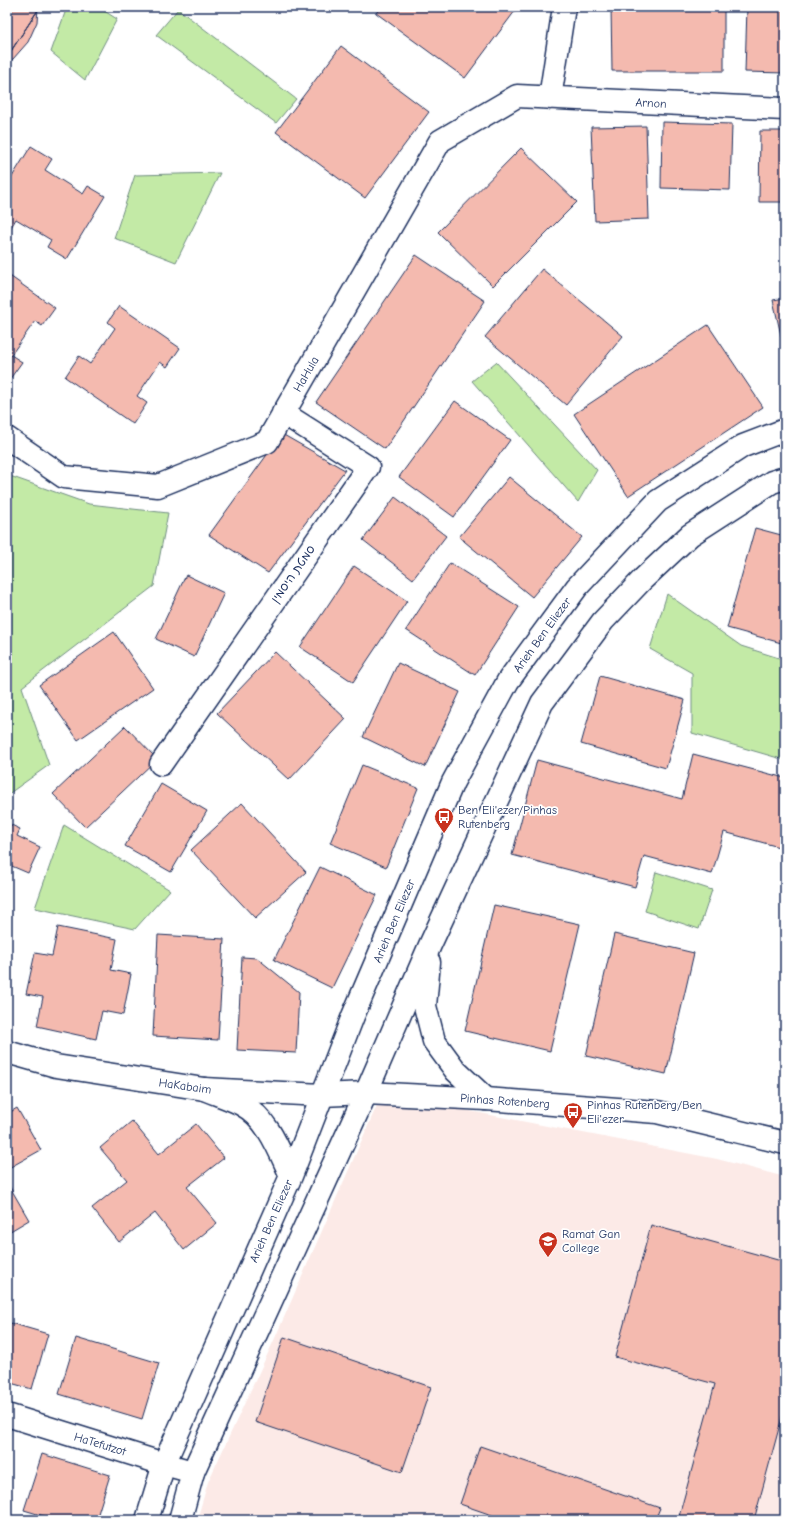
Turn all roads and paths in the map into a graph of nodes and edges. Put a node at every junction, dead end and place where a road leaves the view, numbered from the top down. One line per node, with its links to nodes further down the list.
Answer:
1 (564, 7): 3 (street)
2 (517, 96): 3 (street, Arnon); 5 (street, HaHula)
3 (550, 98): 4 (street, Arnon)
4 (785, 109)
5 (283, 413): 7 (street, HaHula); 9 (street, סמטת היסמין)
6 (785, 430): 14 (street, Arieh Ben Eliezer)
7 (7, 438)
8 (785, 478): 10 (street)
9 (161, 764)
10 (430, 945): 13 (street); 15 (street)
11 (7, 1052): 12 (street, HaKabaim)
12 (204, 1089): 14 (street, HaKabaim); 17 (street)
13 (366, 1093): 14 (street, HaKabaim); 15 (street, Pinhas Rotenberg); 20 (street)
14 (322, 1095): 17 (street, Arieh Ben Eliezer)
15 (486, 1099): 16 (street, Pinhas Rotenberg)
16 (785, 1143)
17 (291, 1176): 19 (street, Arieh Ben Eliezer)
18 (7, 1415): 19 (street, HaTefutzot)
19 (164, 1464): 20 (street, HaTefutzot); 21 (street, Arieh Ben Eliezer)
20 (193, 1472): 22 (street)
21 (147, 1520)
22 (180, 1520)

